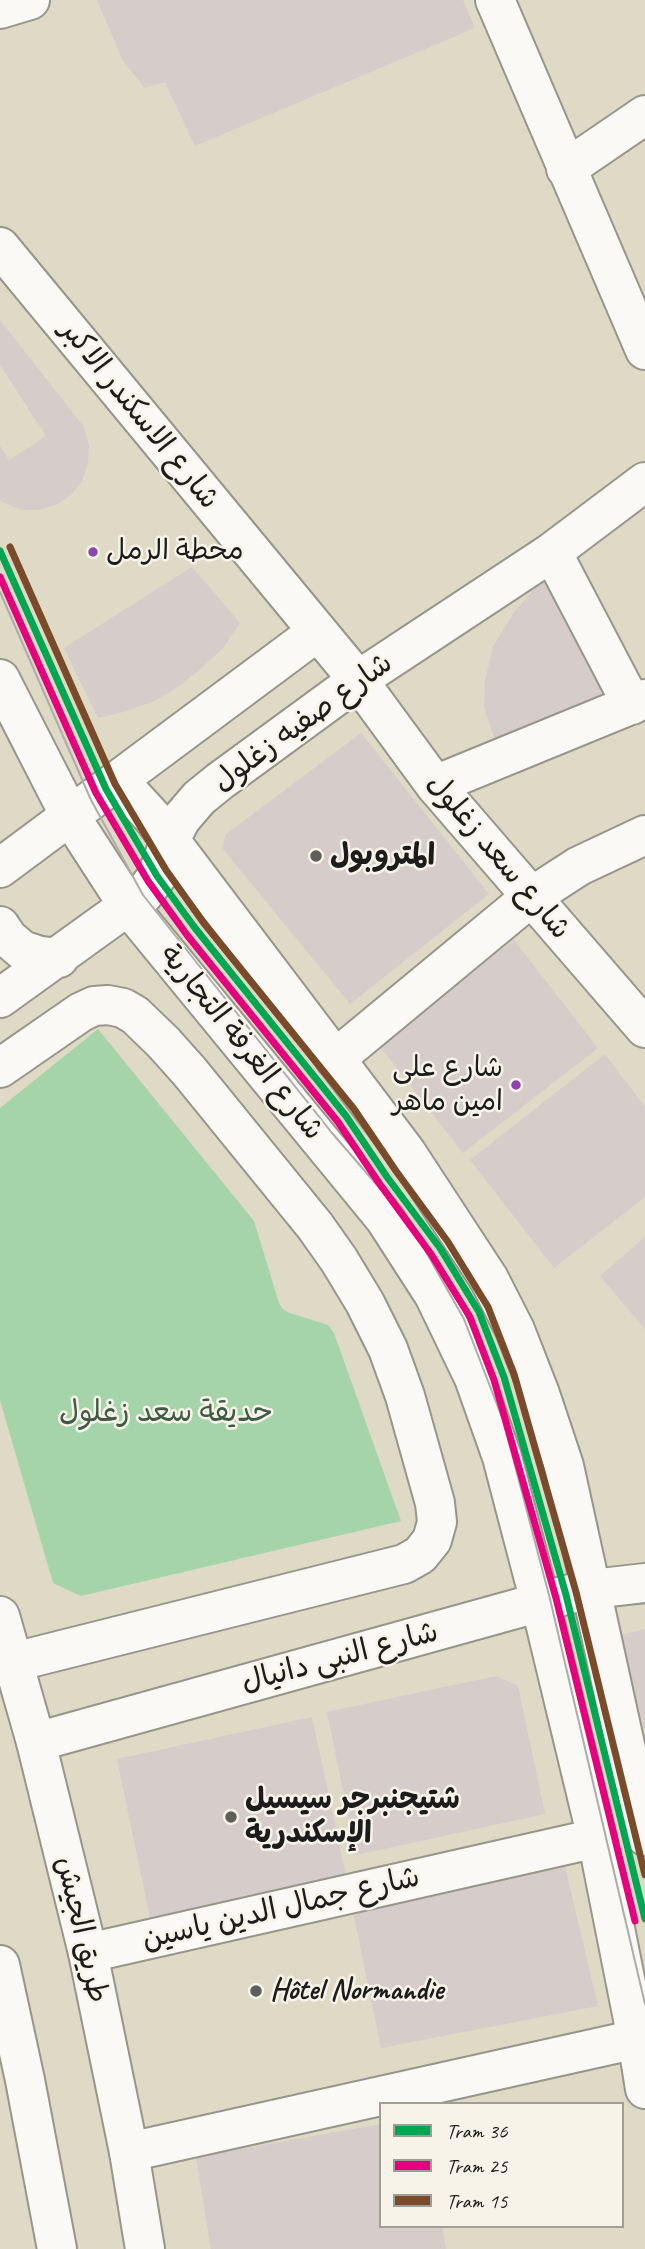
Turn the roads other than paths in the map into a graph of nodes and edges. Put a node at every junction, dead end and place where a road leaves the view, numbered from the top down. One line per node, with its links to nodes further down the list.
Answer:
1 (30, 0): 3 (main road)
2 (495, 0): 5 (main road)
3 (0, 9)
4 (645, 115): 5 (main road)
5 (566, 169): 7 (main road)
6 (0, 247): 10 (main road, شارع الاسكندر الاكبر)
7 (645, 350)
8 (641, 492): 9 (main road, شارع صفيه زغلول)
9 (552, 552): 12 (main road, شارع صفيه زغلول); 13 (main road)
10 (317, 632): 12 (main road, شارع الاسكندر الاكبر); 14 (main road)
11 (0, 679): 16 (main road)
12 (358, 680): 15 (main road, شارع سعد زغلول); 18 (main road, شارع صفيه زغلول)
13 (638, 702): 15 (main road)
14 (118, 780): 16 (main road); 18 (main road, شارع الغرفة التجارية)
15 (435, 785): 20 (main road, شارع سعد زغلول)
16 (69, 816): 19 (main road); 21 (main road)
17 (645, 835): 20 (main road)
18 (170, 840): 21 (main road, شارع صفيه زغلول); 26 (main road, شارع الغرفة التجارية)
19 (0, 868)
20 (531, 897): 25 (main road, شارع سعد زغلول); 26 (main road)
21 (129, 907): 23 (main road, شارع صفيه زغلول); 30 (main road, شارع الغرفة التجارية)
22 (0, 926): 23 (main road)
23 (58, 958): 24 (main road, شارع صفيه زغلول)
24 (0, 998)
25 (645, 1028)
26 (335, 1059): 29 (main road, شارع الغرفة التجارية)
27 (0, 1068): 32 (main road)
28 (645, 1583): 29 (main road, شارع النبى دانيال)
29 (592, 1589): 30 (main road, شارع النبى دانيال); 34 (main road, شارع الغرفة التجارية)
30 (540, 1602): 33 (main road, شارع النبى دانيال); 35 (main road, شارع الغرفة التجارية)
31 (0, 1616): 32 (main road, طريق الجيش)
32 (14, 1662): 33 (main road, طريق الجيش)
33 (36, 1742): 36 (main road, طريق الجيش)
34 (645, 1836)
35 (597, 1839): 36 (main road, شارع جمال الدين ياسين); 38 (main road, شارع الغرفة التجارية)
36 (88, 1953): 40 (main road, طريق الجيش)
37 (0, 1965): 41 (main road)
38 (637, 2039): 39 (main road, شارع الغرفة التجارية); 40 (main road)
39 (645, 2089)
40 (129, 2152): 42 (main road, طريق الجيش)
41 (57, 2249)
42 (145, 2249)

